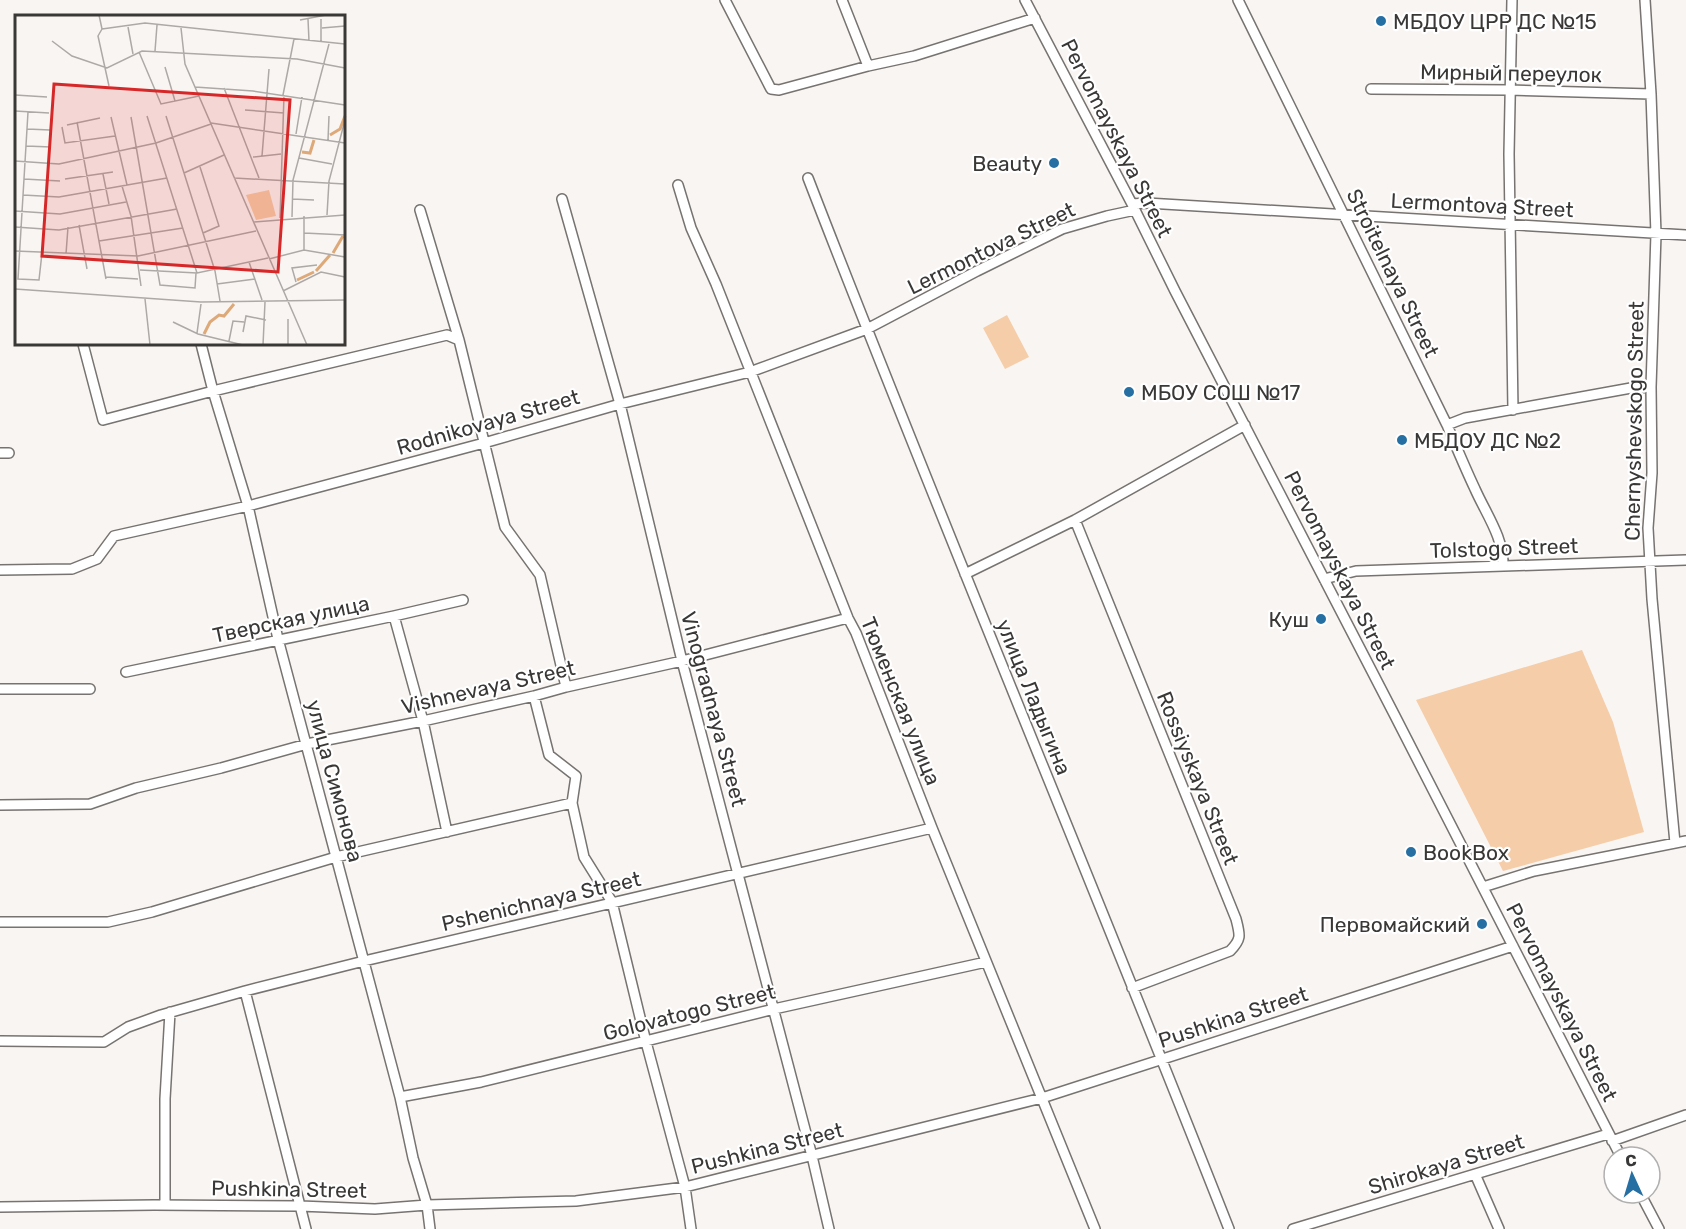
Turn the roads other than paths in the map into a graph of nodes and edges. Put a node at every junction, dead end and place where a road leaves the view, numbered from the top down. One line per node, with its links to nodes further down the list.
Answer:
1 (725, 0): 8 (street)
2 (842, 0): 8 (street)
3 (1025, 0): 7 (street, Pervomayskaya Street)
4 (1238, 0): 17 (street, Stroitelnaya Street)
5 (1512, 0): 10 (street)
6 (1645, 0): 11 (street, Chernyshevskogo Street)
7 (1035, 18): 8 (street); 15 (street, Pervomayskaya Street)
8 (868, 66)
9 (1371, 89): 10 (street, Мирный переулок)
10 (1509, 90): 11 (street, Мирный переулок); 18 (street)
11 (1651, 94): 19 (street, Chernyshevskogo Street)
12 (808, 178): 21 (street, улица Ладыгина)
13 (678, 185): 25 (street, Тюменская улица)
14 (562, 200): 28 (street, Vinogradnaya Street)
15 (1133, 207): 17 (street, Lermontova Street); 21 (street, Lermontova Street); 30 (street, Pervomayskaya Street)
16 (420, 210): 22 (street)
17 (1345, 215): 18 (street, Lermontova Street); 31 (street, Stroitelnaya Street)
18 (1510, 224): 19 (street, Lermontova Street); 29 (street)
19 (1656, 234): 20 (street, Lermontova Street); 26 (street, Chernyshevskogo Street)
20 (1686, 235)
21 (867, 329): 25 (street, Rodnikovaya Street); 39 (street, улица Ладыгина)
22 (459, 340): 27 (street); 32 (street)
23 (83, 345): 27 (street)
24 (201, 345): 27 (street, улица Симонова)
25 (750, 372): 28 (street, Rodnikovaya Street); 43 (street, Тюменская улица)
26 (1651, 387): 29 (street); 36 (street, Chernyshevskogo Street)
27 (213, 391): 33 (street, улица Симонова)
28 (620, 404): 32 (street, Rodnikovaya Street); 45 (street, Vinogradnaya Street)
29 (1513, 410): 31 (street)
30 (1245, 425): 34 (street); 40 (street, Pervomayskaya Street)
31 (1447, 425): 37 (street, Stroitelnaya Street)
32 (484, 443): 33 (street, Rodnikovaya Street); 47 (street)
33 (248, 506): 38 (street, Rodnikovaya Street); 44 (street, улица Симонова)
34 (1075, 519): 39 (street); 67 (street, Rossiyskaya Street)
35 (1686, 560): 36 (street, Tolstogo Street)
36 (1651, 561): 37 (street, Tolstogo Street); 58 (street, Chernyshevskogo Street)
37 (1503, 566): 40 (street, Tolstogo Street)
38 (0, 570)
39 (965, 574): 67 (street, улица Ладыгина)
40 (1324, 579): 61 (street, Pervomayskaya Street)
41 (463, 600): 42 (street, Тверская улица)
42 (394, 616): 44 (street, Тверская улица); 51 (street)
43 (848, 618): 45 (street, Vishnevaya Street); 55 (street, Тюменская улица)
44 (278, 639): 46 (street, Тверская улица); 52 (street, улица Симонова)
45 (682, 661): 47 (street, Vishnevaya Street); 60 (street, Vinogradnaya Street)
46 (126, 672)
47 (566, 687): 50 (street, Vishnevaya Street)
48 (0, 689): 49 (street)
49 (90, 689)
50 (534, 696): 51 (street, Vishnevaya Street); 53 (street)
51 (423, 721): 52 (street, Vishnevaya Street); 56 (street)
52 (307, 744): 54 (street, Vishnevaya Street); 59 (street, улица Симонова)
53 (572, 803): 56 (street); 62 (street)
54 (0, 806)
55 (932, 828): 60 (street, Pshenichnaya Street); 66 (street, Тюменская улица)
56 (447, 832): 59 (street)
57 (1686, 841): 58 (street)
58 (1675, 843): 61 (street)
59 (336, 857): 63 (street); 65 (street, улица Симонова)
60 (739, 873): 62 (street, Pshenichnaya Street); 69 (street, Vinogradnaya Street)
61 (1483, 887): 64 (street, Pervomayskaya Street)
62 (612, 902): 65 (street, Pshenichnaya Street); 72 (street)
63 (0, 922)
64 (1513, 946): 73 (street, Pushkina Street); 77 (street, Pervomayskaya Street)
65 (364, 961): 68 (street, Pshenichnaya Street); 74 (street, улица Симонова)
66 (986, 962): 69 (street, Golovatogo Street); 75 (street, Тюменская улица)
67 (1132, 988): 73 (street, улица Ладыгина)
68 (245, 991): 70 (street, Pshenichnaya Street); 85 (street)
69 (774, 1009): 72 (street, Golovatogo Street); 79 (street, Vinogradnaya Street)
70 (166, 1013): 71 (street, Pshenichnaya Street); 82 (street)
71 (0, 1041)
72 (645, 1042): 74 (street, Golovatogo Street); 81 (street)
73 (1162, 1060): 75 (street, Pushkina Street); 92 (street, улица Ладыгина)
74 (400, 1097): 83 (street, улица Симонова)
75 (1042, 1098): 79 (street, Pushkina Street); 91 (street, Тюменская улица)
76 (1686, 1114): 77 (street, Shirokaya Street)
77 (1610, 1138): 78 (street, Pervomayskaya Street); 80 (street, Shirokaya Street)
78 (1614, 1145)
79 (812, 1156): 81 (street, Pushkina Street); 90 (street, Vinogradnaya Street)
80 (1475, 1174): 93 (street, Shirokaya Street); 94 (street)
81 (685, 1187): 83 (street, Pushkina Street); 89 (street)
82 (165, 1205): 85 (street, Pushkina Street); 86 (street, Pushkina Street)
83 (427, 1205): 85 (street, Pushkina Street); 88 (street, улица Симонова)
84 (1646, 1205): 95 (street)
85 (300, 1206): 87 (street)
86 (0, 1207)
87 (306, 1229)
88 (430, 1229)
89 (691, 1229)
90 (830, 1229)
91 (1095, 1229)
92 (1229, 1229)
93 (1293, 1229)
94 (1499, 1229)
95 (1659, 1229)

